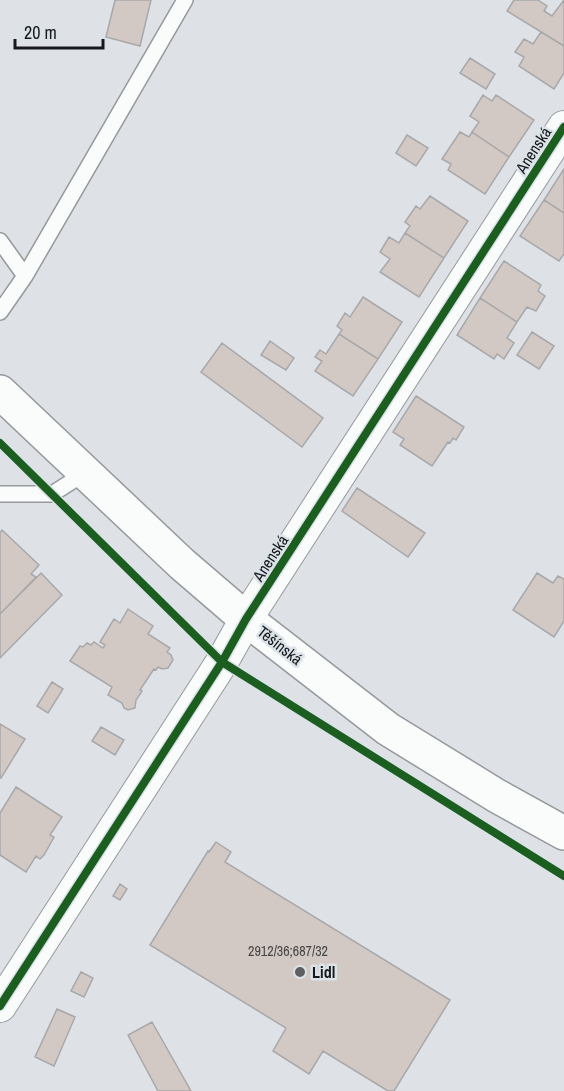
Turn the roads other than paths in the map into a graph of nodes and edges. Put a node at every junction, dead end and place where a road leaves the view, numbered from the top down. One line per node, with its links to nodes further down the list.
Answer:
1 (185, 0): 4 (lane)
2 (564, 126): 9 (street, Anenská)
3 (0, 242): 4 (lane)
4 (24, 276): 5 (lane)
5 (0, 312)
6 (0, 392): 7 (street, Těšínská)
7 (85, 473): 8 (lane); 9 (street, Těšínská)
8 (0, 494)
9 (246, 619): 10 (street, Těšínská); 11 (street, Anenská)
10 (564, 833)
11 (0, 1006)

